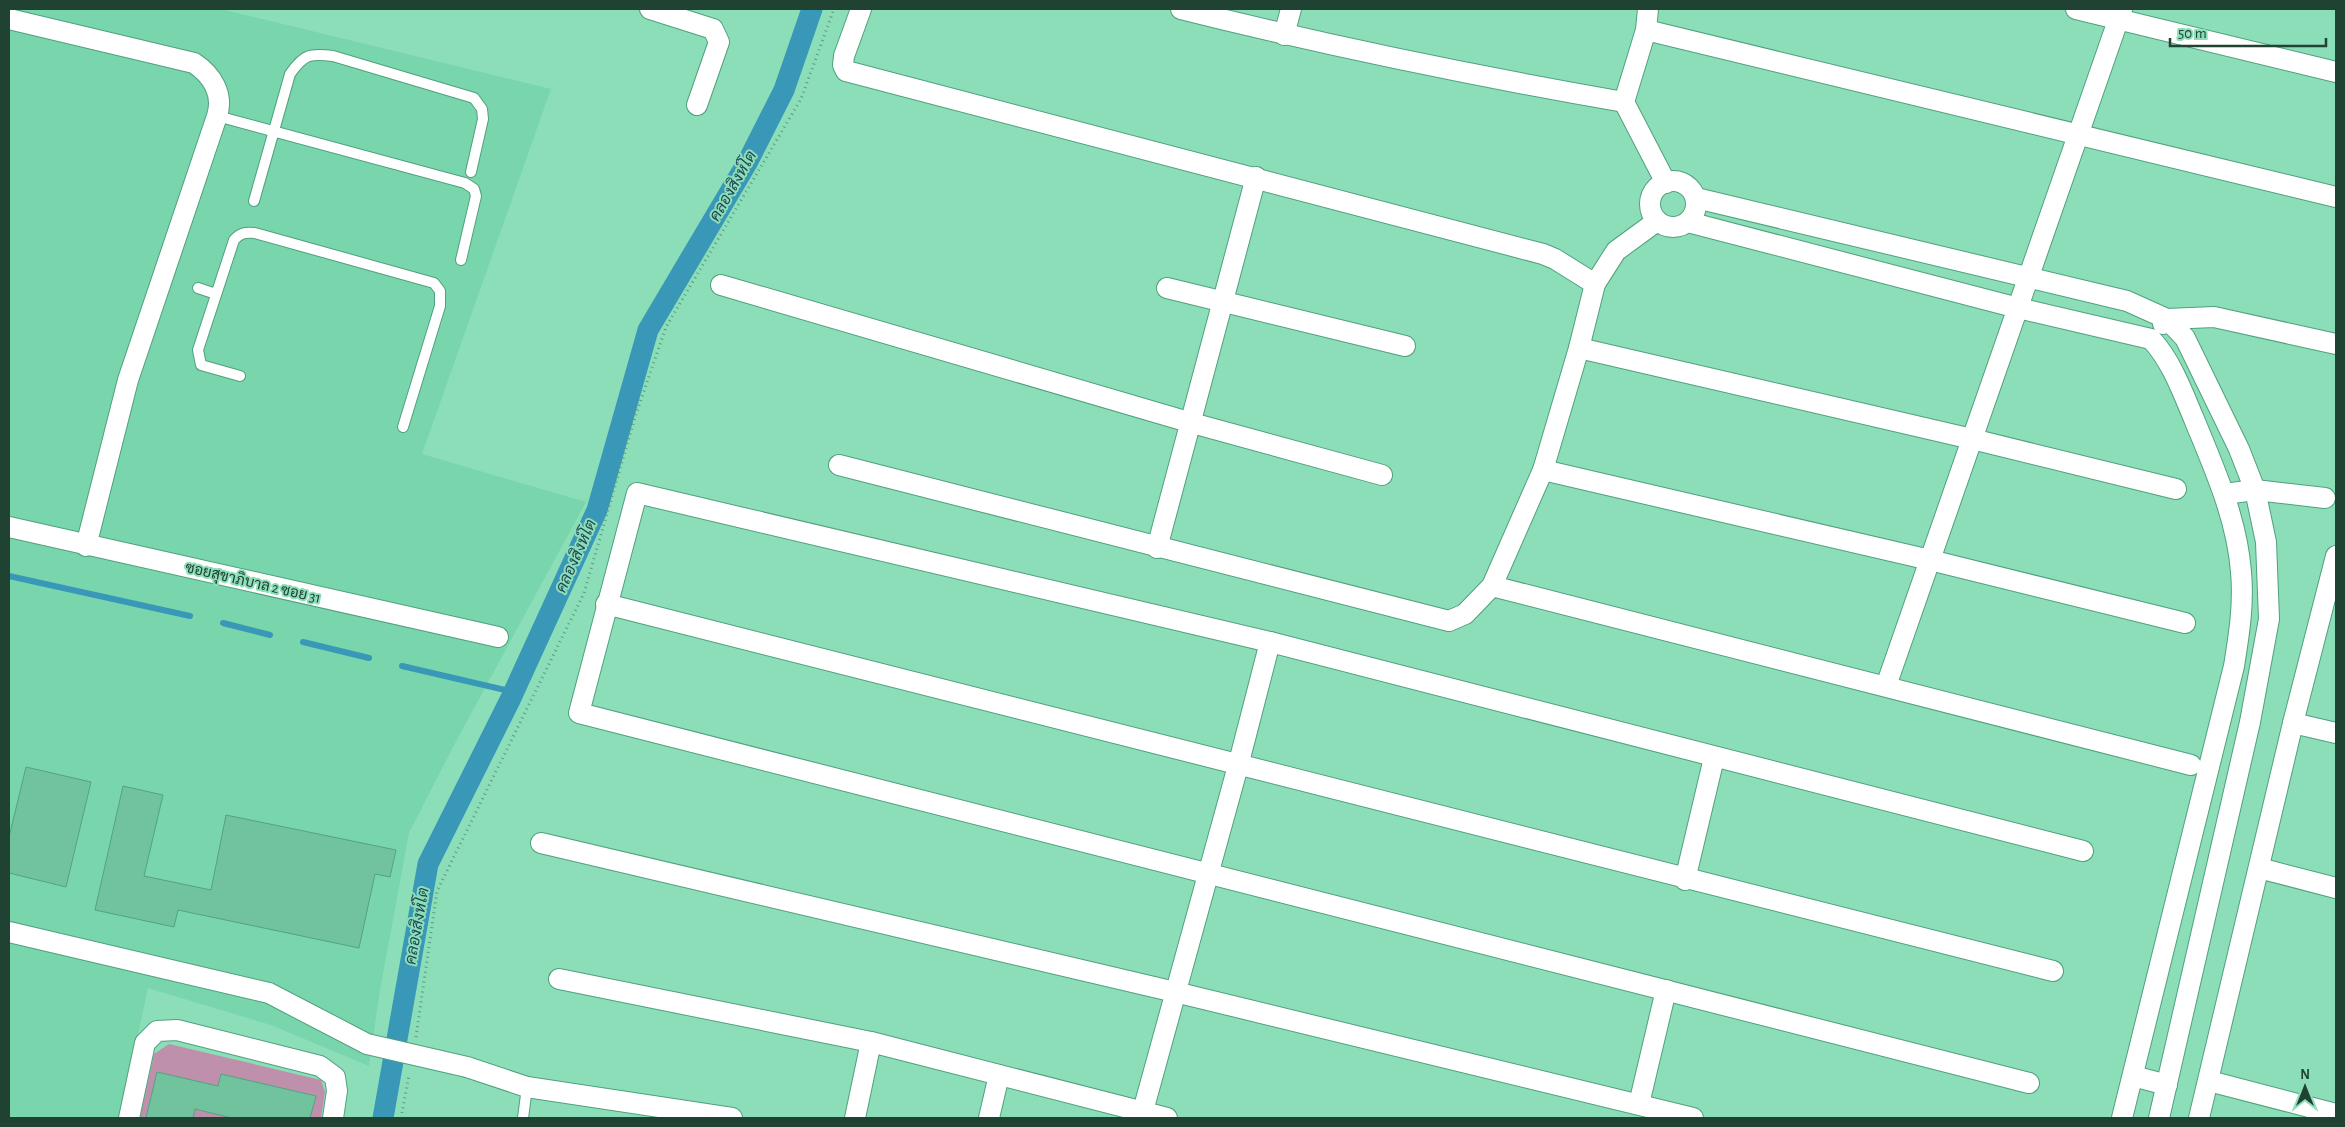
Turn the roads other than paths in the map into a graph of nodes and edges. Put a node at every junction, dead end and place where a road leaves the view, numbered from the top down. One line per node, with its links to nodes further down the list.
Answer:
1 (650, 9): 13 (street)
2 (861, 9): 18 (street)
3 (1181, 9): 10 (street)
4 (1291, 9): 10 (street)
5 (1648, 9): 9 (street)
6 (2076, 9): 7 (street)
7 (2120, 14): 11 (street); 16 (street)
8 (9, 19): 14 (street)
9 (1646, 30): 12 (street); 16 (street)
10 (1284, 35): 12 (street)
11 (2336, 72)
12 (1624, 102): 19 (street)
13 (697, 105)
14 (224, 119): 15 (lane); 51 (street)
15 (273, 133): 17 (lane); 22 (lane); 25 (lane)
16 (2078, 135): 20 (street); 26 (street)
17 (471, 172)
18 (1256, 177): 27 (street); 32 (street)
19 (1666, 183): 21 (street); 23 (street)
20 (2336, 197)
21 (1696, 198): 24 (street); 26 (street)
22 (254, 201)
23 (1657, 221): 24 (street); 27 (street)
24 (1688, 222): 33 (street)
25 (461, 260)
26 (2029, 276): 33 (street); 34 (street)
27 (1595, 284): 38 (street)
28 (721, 285): 40 (street)
29 (198, 288): 31 (lane)
30 (1167, 288): 32 (street)
31 (216, 294): 39 (lane); 41 (lane)
32 (1225, 300): 37 (street); 40 (street)
33 (2018, 308): 35 (street); 42 (street)
34 (2167, 319): 35 (street); 36 (street); 47 (street)
35 (2151, 339): 48 (street)
36 (2336, 344)
37 (1405, 346)
38 (1580, 348): 42 (street); 44 (street)
39 (240, 376)
40 (1192, 423): 45 (street); 52 (street)
41 (403, 427)
42 (1972, 439): 46 (street); 54 (street)
43 (839, 465): 52 (street)
44 (1543, 470): 54 (street); 55 (street)
45 (1382, 475)
46 (2176, 489)
47 (2255, 490): 48 (street); 49 (street); 68 (street)
48 (2224, 494): 67 (street)
49 (2325, 498)
50 (9, 527): 51 (street, ซอยสุขาภิบาล 2 ซอย 31)
51 (86, 546): 59 (street, ซอยสุขาภิบาล 2 ซอย 31)
52 (1157, 548): 55 (street)
53 (2336, 556): 56 (street)
54 (1930, 560): 58 (street); 61 (street)
55 (1492, 586): 61 (street)
56 (2333, 586): 62 (street)
57 (606, 604): 60 (street); 66 (street); 72 (street)
58 (2185, 624)
59 (498, 637)
60 (1270, 642): 64 (street); 66 (street)
61 (1886, 686): 65 (street)
62 (2293, 723): 63 (street); 71 (street)
63 (2336, 733)
64 (1714, 758): 70 (street); 73 (street)
65 (2191, 765)
66 (1238, 766): 72 (street); 73 (street)
67 (2201, 798): 68 (street); 82 (street)
68 (2231, 805): 85 (street)
69 (541, 843): 79 (street)
70 (2084, 851)
71 (2259, 868): 74 (street); 83 (street)
72 (1208, 872): 78 (street); 79 (street)
73 (1686, 880): 76 (street)
74 (2336, 888)
75 (9, 932): 86 (street, bridge)
76 (2053, 972)
77 (559, 979): 80 (street)
78 (1666, 990): 84 (street); 87 (street)
79 (1175, 992): 87 (street); 89 (street)
80 (871, 1042): 81 (street); 94 (street)
81 (999, 1075): 89 (street); 95 (street)
82 (2133, 1076): 85 (street); 98 (street)
83 (2209, 1081): 88 (street); 100 (street)
84 (2029, 1083)
85 (2167, 1085): 99 (street)
86 (527, 1088): 92 (lane); 93 (street)
87 (1639, 1104): 97 (street)
88 (2336, 1114)
89 (1142, 1115): 96 (street)
90 (129, 1118): 91 (street)
91 (333, 1118)
92 (523, 1118)
93 (732, 1118)
94 (855, 1118)
95 (989, 1118)
96 (1167, 1118)
97 (1693, 1118)
98 (2122, 1118)
99 (2159, 1118)
100 (2199, 1118)

